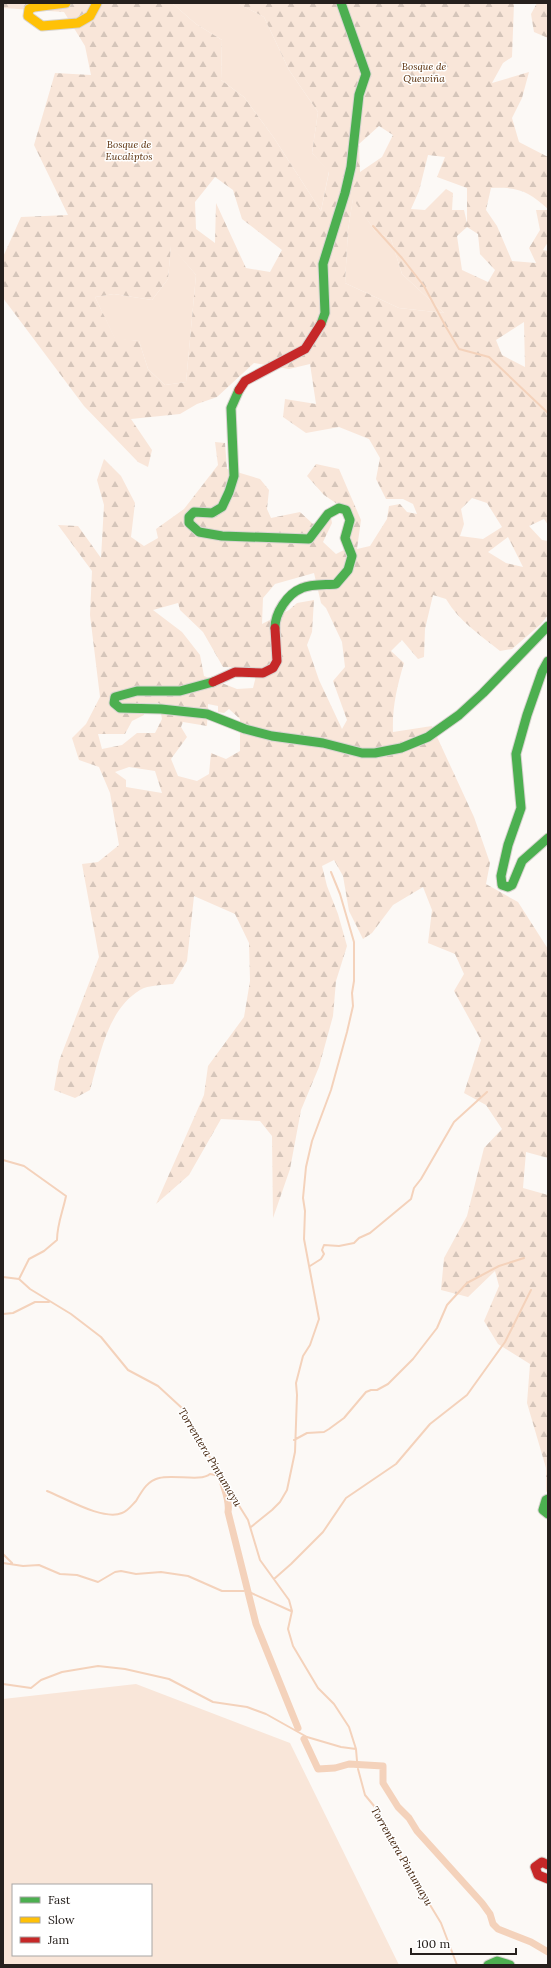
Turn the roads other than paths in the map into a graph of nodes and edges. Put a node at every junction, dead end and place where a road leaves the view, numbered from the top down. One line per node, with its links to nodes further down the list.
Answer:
1 (66, 3): 2 (street)
2 (97, 3)
3 (341, 3): 4 (street)
4 (548, 626)
5 (548, 661): 6 (street)
6 (548, 838)
7 (548, 1499): 8 (street)
8 (548, 1514)
9 (548, 1864): 10 (street)
10 (548, 1879)
11 (488, 1965): 12 (street)
12 (510, 1965)

